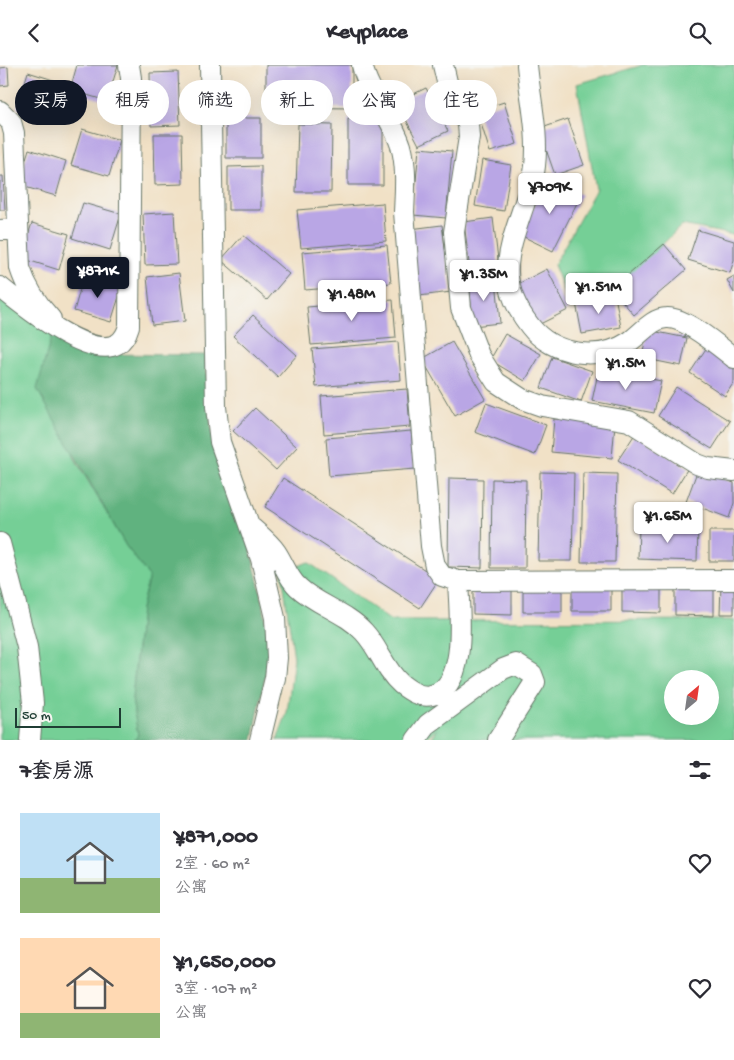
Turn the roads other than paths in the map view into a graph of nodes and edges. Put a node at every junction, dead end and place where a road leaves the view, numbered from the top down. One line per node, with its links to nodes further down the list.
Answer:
1 (129, 65): 9 (street)
2 (210, 65): 12 (street)
3 (362, 65): 15 (street)
4 (443, 65): 11 (street)
5 (527, 65): 10 (street)
6 (0, 111): 7 (street)
7 (9, 230): 9 (street)
8 (0, 287): 9 (street)
9 (64, 332)
10 (734, 358)
11 (734, 471)
12 (249, 525): 15 (street); 17 (street)
13 (0, 543): 16 (street)
14 (734, 580): 15 (street)
15 (458, 581)
16 (30, 740)
17 (260, 740)
18 (416, 740): 19 (street)
19 (498, 740)

